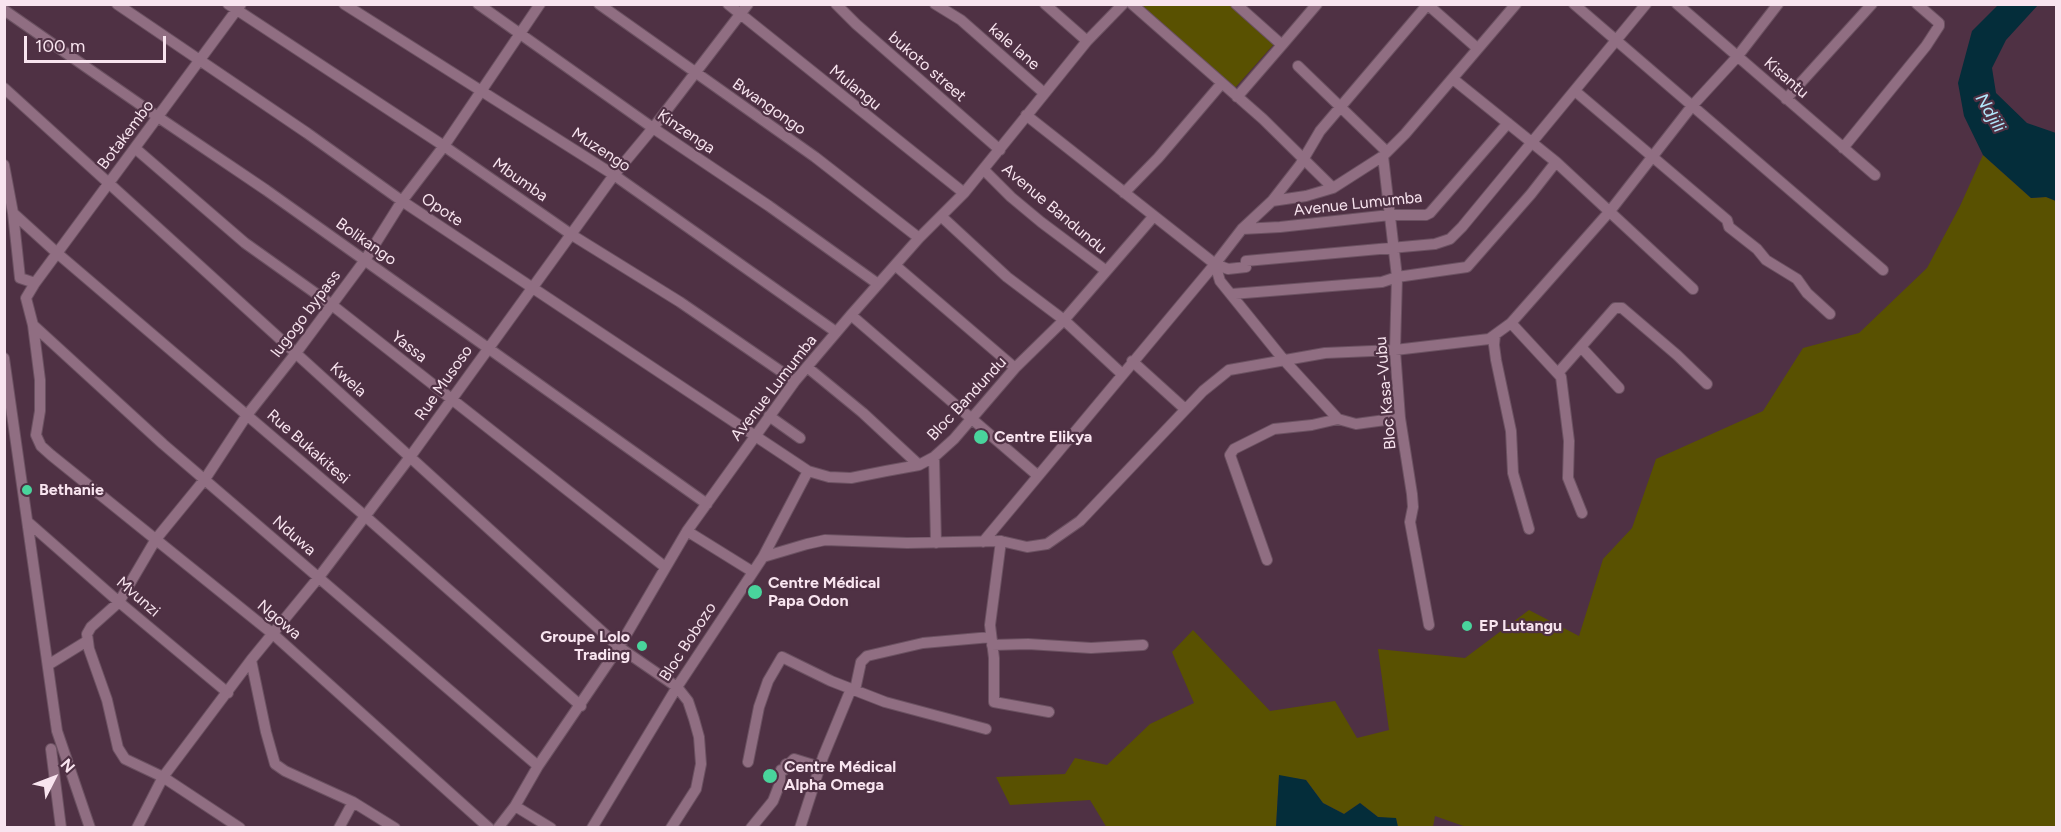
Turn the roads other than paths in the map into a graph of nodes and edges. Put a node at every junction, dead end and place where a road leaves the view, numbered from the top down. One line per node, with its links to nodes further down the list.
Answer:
1 (117, 4): 32 (street, Opote)
2 (344, 4): 39 (street, Muzengo)
3 (478, 4): 26 (street, Kinzenga)
4 (540, 4): 26 (street, lugogo bypass)
5 (599, 4): 34 (street, Bwangongo)
6 (728, 4): 25 (street, Mulangu)
7 (748, 4): 25 (street, Rue Musoso)
8 (836, 4): 53 (street, bukoto street)
9 (935, 4): 40 (street, kale lane)
10 (1045, 4): 27 (street)
11 (1123, 4): 27 (street, Avenue Lumumba)
12 (1132, 4): 36 (street)
13 (1236, 4): 29 (street)
14 (1317, 4): 29 (street)
15 (1516, 4): 30 (street)
16 (1574, 4): 28 (street)
17 (1647, 4): 28 (street)
18 (1677, 4): 31 (street, Kisantu)
19 (1872, 4): 42 (street)
20 (1917, 4): 51 (street)
21 (1428, 5): 30 (street); 44 (street)
22 (235, 6): 32 (street, Botakembo); 50 (street, Mbumba)
23 (1775, 6): 31 (street)
24 (4, 10): 46 (street, Bolikango)
25 (740, 13): 34 (street, Rue Musoso); 64 (street, Mulangu)
26 (519, 34): 39 (street, lugogo bypass); 48 (street, Kinzenga)
27 (1087, 41): 40 (street, Avenue Lumumba)
28 (1617, 41): 38 (street); 43 (street)
29 (1282, 45): 41 (street)
30 (1477, 48): 35 (street)
31 (1737, 57): 42 (street, Kisantu); 43 (street)
32 (201, 60): 46 (street, Botakembo); 66 (street, Opote)
33 (1298, 66): 44 (street)
34 (696, 74): 48 (street, Rue Musoso); 75 (street, Bwangongo)
35 (1453, 79): 47 (street); 54 (street)
36 (1222, 83): 41 (street); 65 (street)
37 (4, 88): 62 (street, Kwela)
38 (1575, 91): 49 (street); 55 (street)
39 (480, 92): 50 (street, lugogo bypass); 61 (street, Muzengo)
40 (1044, 93): 45 (street, Avenue Lumumba)
41 (1237, 97): 56 (street)
42 (1786, 99): 51 (street, Kisantu)
43 (1692, 106): 55 (street); 82 (street)
44 (1339, 107): 54 (street); 56 (street)
45 (1026, 114): 53 (street, Avenue Lumumba); 65 (street)
46 (158, 117): 52 (street, Botakembo); 78 (street, Bolikango)
47 (1508, 123): 49 (street); 70 (street, Avenue Lumumba)
48 (653, 128): 61 (street, Rue Musoso); 85 (street, Kinzenga)
49 (1533, 143): 57 (street); 76 (street)
50 (444, 146): 66 (street, lugogo bypass); 74 (street, Mbumba)
51 (1843, 148): 60 (street, Kisantu)
52 (136, 149): 62 (street, Botakembo); 89 (street, Yassa)
53 (1000, 150): 59 (street, Avenue Lumumba)
54 (1385, 154): 63 (street); 70 (street, Bloc Kasa-Vubu)
55 (1653, 158): 68 (street); 90 (street)
56 (1303, 159): 63 (street); 67 (street)
57 (1556, 162): 68 (street); 83 (street)
58 (4, 165): 69 (street)
59 (984, 170): 64 (street, Avenue Lumumba); 81 (street, Avenue Bandundu)
60 (1875, 175)
61 (614, 176): 74 (street, Rue Musoso); 95 (street, Muzengo)
62 (109, 183): 77 (street, Botakembo); 100 (street, Kwela)
63 (1333, 188): 67 (street)
64 (964, 193): 71 (street, Avenue Lumumba)
65 (1124, 194): 72 (street)
66 (402, 201): 78 (street, lugogo bypass); 86 (street, Opote)
67 (1272, 201): 73 (street)
68 (1610, 211): 87 (street); 93 (street)
69 (13, 213): 77 (street, Rue Bukakitesi); 84 (street)
70 (1390, 215): 73 (street, Avenue Lumumba); 76 (street, Bloc Kasa-Vubu)
71 (942, 217): 75 (street, Avenue Lumumba); 92 (street)
72 (1153, 217): 79 (street); 81 (street, Bloc Bandundu)
73 (1242, 229): 79 (street)
74 (572, 235): 86 (street, Rue Musoso); 108 (street, Mbumba)
75 (920, 238): 80 (street, Avenue Lumumba)
76 (1394, 247): 79 (street); 83 (street, Bloc Kasa-Vubu)
77 (57, 253): 84 (street, Botakembo); 113 (street, Rue Bukakitesi)
78 (365, 260): 89 (street, lugogo bypass); 98 (street, Bolikango)
79 (1215, 264): 88 (street); 103 (street)
80 (896, 266): 85 (street, Avenue Lumumba); 105 (street)
81 (1105, 270): 92 (street, Bloc Bandundu)
82 (1883, 270)
83 (1397, 277): 88 (street); 99 (street, Bloc Kasa-Vubu)
84 (35, 284): 94 (street)
85 (878, 284): 91 (street, Avenue Lumumba)
86 (532, 288): 98 (street, Rue Musoso); 118 (street, Opote)
87 (1693, 289)
88 (1232, 294): 102 (street)
89 (332, 305): 100 (street, lugogo bypass); 111 (street, Yassa)
90 (1830, 314)
91 (851, 315): 95 (street, Avenue Lumumba); 115 (street)
92 (1064, 320): 105 (street, Bloc Bandundu); 107 (street)
93 (1511, 323): 96 (street); 106 (street)
94 (33, 325): 125 (street, Nduwa); 132 (street, Ngowa)
95 (836, 332): 104 (street, Avenue Lumumba)
96 (1495, 335): 99 (street); 130 (street)
97 (1581, 347): 106 (street); 109 (street); 110 (street)
98 (488, 348): 111 (street, Rue Musoso); 126 (street, Bolikango)
99 (1395, 350): 102 (street); 116 (street, Bloc Kasa-Vubu)
100 (296, 353): 113 (street, lugogo bypass); 120 (street, Kwela)
101 (4, 358): 129 (street)
102 (1284, 359): 112 (street); 117 (street)
103 (1132, 361): 107 (street); 112 (street)
104 (807, 367): 108 (street, Avenue Lumumba); 122 (street)
105 (1015, 368): 115 (street, Bloc Bandundu)
106 (1558, 373): 127 (street)
107 (1122, 374): 124 (street)
108 (795, 381): 114 (street, Avenue Lumumba)
109 (1707, 384)
110 (1619, 388)
111 (452, 399): 120 (street, Rue Musoso); 138 (street, Yassa)
112 (1185, 409): 133 (street)
113 (247, 415): 125 (street, lugogo bypass); 128 (street, Rue Bukakitesi)
114 (769, 416): 118 (street, Avenue Lumumba); 119 (street)
115 (973, 418): 121 (street, Bloc Bandundu); 124 (street)
116 (1400, 418): 117 (street); 142 (street, Bloc Kasa-Vubu)
117 (1338, 419): 137 (street)
118 (754, 436): 123 (street, Bloc Bandundu); 126 (street, Avenue Lumumba)
119 (800, 438)
120 (410, 457): 128 (street, Rue Musoso); 147 (street, Kwela)
121 (934, 457): 122 (street, Bloc Bandundu); 135 (street)
122 (919, 465): 123 (street, Bloc Bandundu)
123 (808, 471): 136 (street, Bloc Bobozo)
124 (1037, 475): 134 (street)
125 (205, 479): 132 (street, lugogo bypass); 140 (street, Nduwa)
126 (707, 504): 131 (street, Avenue Lumumba)
127 (1582, 513)
128 (364, 516): 140 (street, Rue Musoso); 153 (street, Rue Bukakitesi)
129 (29, 523): 141 (street, Mvunzi); 149 (street)
130 (1529, 529)
131 (687, 531): 138 (street, Avenue Lumumba); 139 (street)
132 (156, 538): 141 (street, lugogo bypass); 143 (street, Ngowa)
133 (1001, 541): 134 (street); 145 (street)
134 (982, 542): 135 (street)
135 (936, 543): 136 (street)
136 (763, 558): 139 (street, Bloc Bobozo)
137 (1266, 560)
138 (665, 567): 147 (street, Avenue Lumumba)
139 (753, 572): 150 (street, Bloc Bobozo)
140 (319, 577): 143 (street, Rue Musoso); 158 (street, Nduwa)
141 (119, 602): 144 (street, lugogo bypass); 152 (street, Mvunzi)
142 (1429, 625)
143 (273, 634): 148 (street, Rue Musoso); 169 (street, Ngowa)
144 (87, 638): 149 (street, lugogo bypass); 160 (street)
145 (992, 641): 146 (street); 151 (street); 154 (street)
146 (1143, 645)
147 (619, 647): 150 (street, Kwela); 153 (street, Avenue Lumumba)
148 (251, 660): 152 (street, Rue Musoso); 161 (street)
149 (48, 665): 164 (street)
150 (677, 687): 172 (street, Bloc Bobozo); 173 (street)
151 (853, 689): 155 (street); 157 (street); 159 (street)
152 (228, 693): 160 (street, Rue Musoso)
153 (581, 706): 158 (street, Avenue Lumumba)
154 (1049, 712)
155 (986, 729)
156 (51, 749): 163 (street)
157 (748, 762)
158 (538, 766): 162 (street, Avenue Lumumba)
159 (820, 767): 174 (street); 175 (street)
160 (163, 777): 165 (street, Rue Musoso); 166 (street)
161 (353, 802): 167 (street); 168 (street)
162 (515, 806): 170 (street, Avenue Lumumba); 171 (street)
163 (61, 828)
164 (90, 828)
165 (136, 828)
166 (240, 828)
167 (339, 828)
168 (395, 828)
169 (489, 828)
170 (498, 828)
171 (551, 828)
172 (592, 828)
173 (671, 828)
174 (751, 828)
175 (800, 828)

